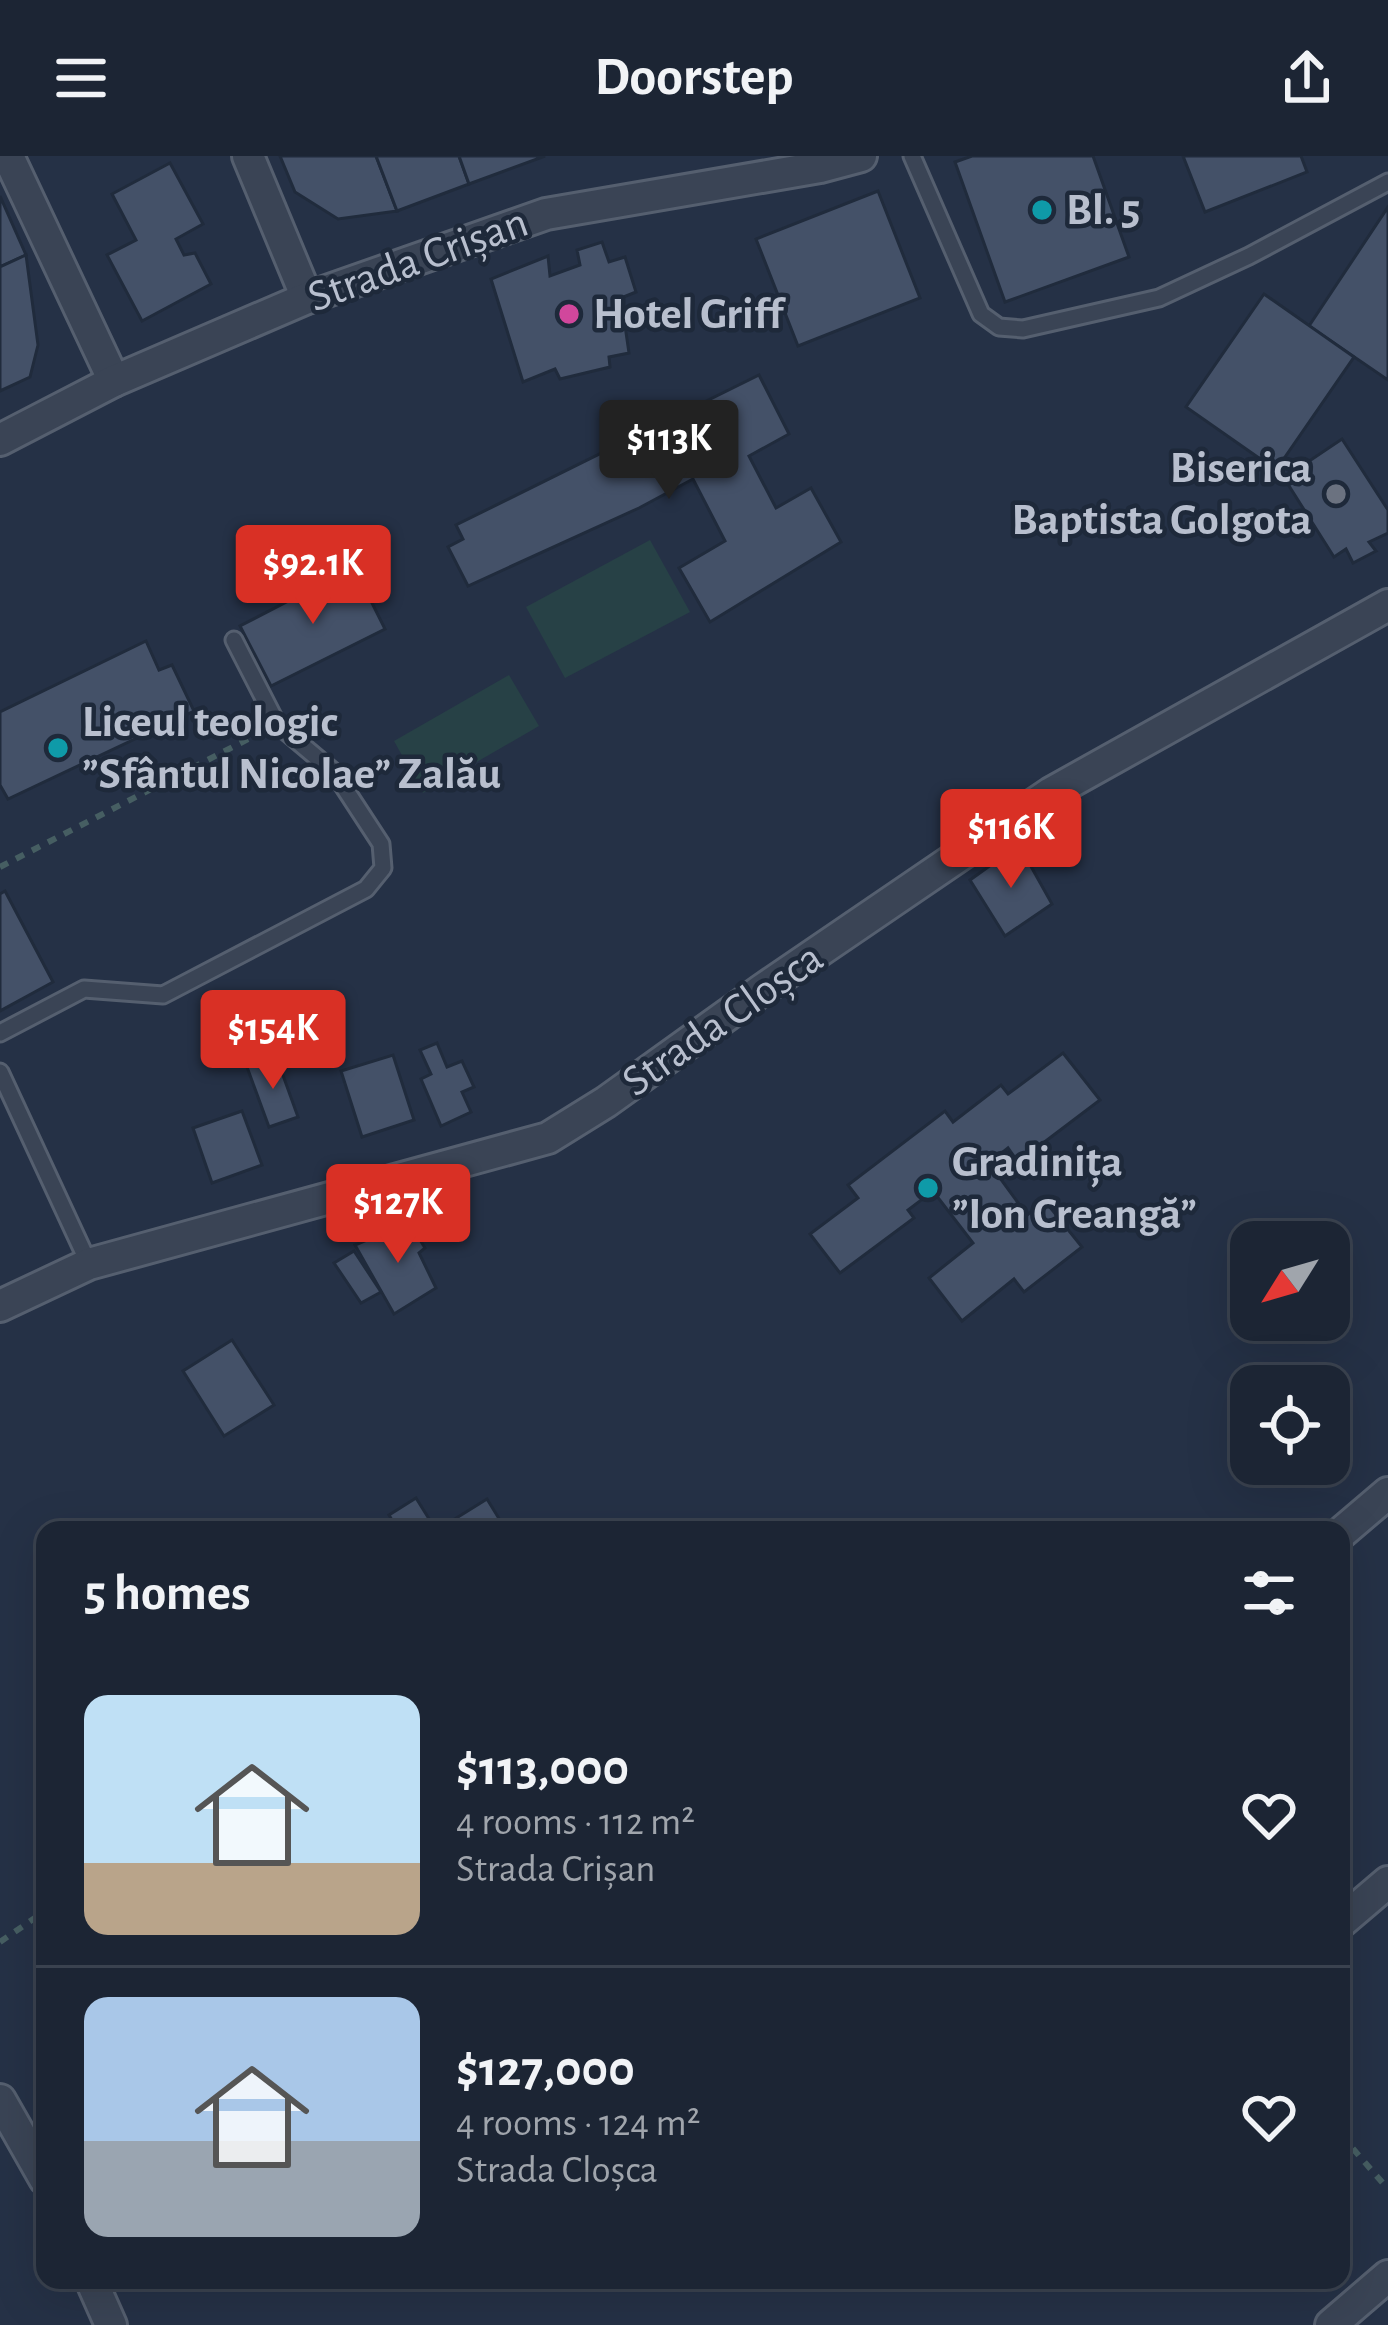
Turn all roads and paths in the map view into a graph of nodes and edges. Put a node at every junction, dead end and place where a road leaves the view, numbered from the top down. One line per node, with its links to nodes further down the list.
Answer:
1 (8, 156): 7 (street)
2 (248, 156): 6 (street)
3 (861, 156): 6 (street, Strada Crișan)
4 (912, 156): 5 (lane)
5 (1388, 182)
6 (307, 298): 7 (street, Strada Crișan)
7 (114, 382): 8 (street, Strada Crișan)
8 (0, 440)
9 (1387, 607): 15 (street, Strada Cloșca)
10 (234, 640): 11 (lane)
11 (277, 724): 12 (path); 13 (lane)
12 (0, 867)
13 (0, 1033)
14 (0, 1072): 15 (lane)
15 (88, 1264): 16 (street, Strada Cloșca)
16 (0, 1306)
17 (1388, 1492): 18 (street)
18 (1350, 1525)
19 (1388, 1882): 20 (street)
20 (1350, 1914)
21 (36, 1917): 22 (path)
22 (0, 1942)
23 (0, 2100): 25 (street)
24 (1350, 2145): 26 (path)
25 (36, 2163)
26 (1388, 2189)
27 (1388, 2276): 30 (street)
28 (95, 2289): 29 (street)
29 (111, 2325)
30 (1330, 2325)

